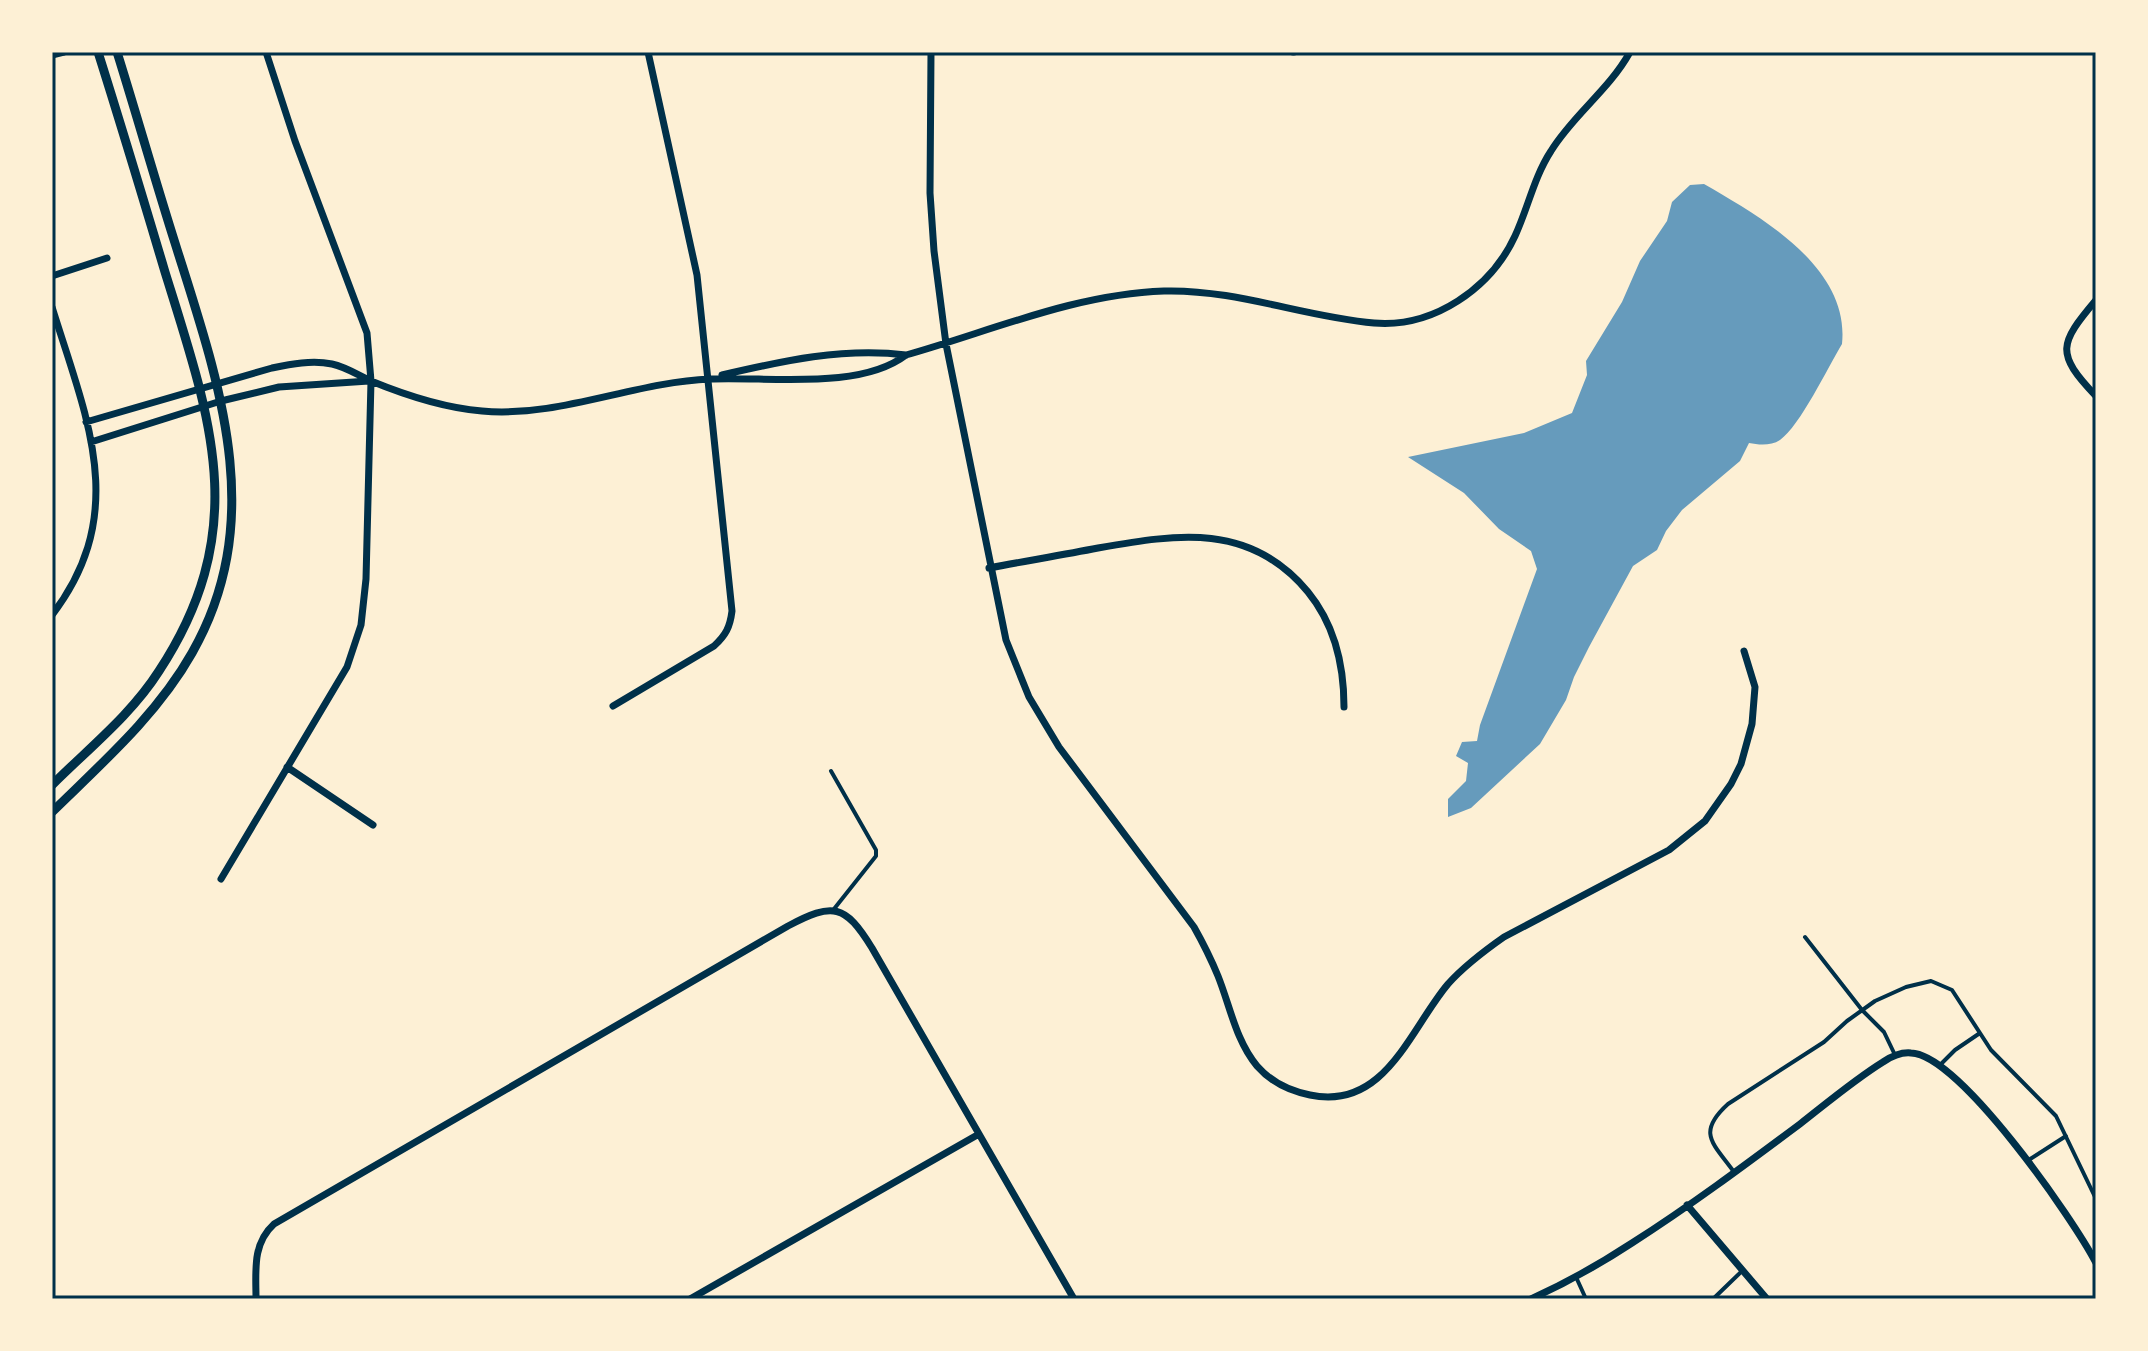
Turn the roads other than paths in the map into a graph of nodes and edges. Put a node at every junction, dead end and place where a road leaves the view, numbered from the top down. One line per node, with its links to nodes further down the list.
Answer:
1 (64, 52): 8 (street)
2 (98, 52): 21 (street)
3 (117, 52): 20 (street)
4 (266, 52): 19 (street)
5 (648, 52): 18 (street)
6 (931, 52): 14 (street)
7 (1630, 52): 14 (street)
8 (52, 55)
9 (107, 258): 10 (street)
10 (52, 276)
11 (2096, 300): 22 (street)
12 (52, 307): 13 (street)
13 (54, 319): 25 (street)
14 (946, 344): 15 (street); 27 (street)
15 (906, 355): 16 (street); 17 (street)
16 (825, 356): 17 (street); 18 (street)
17 (827, 377): 18 (street)
18 (708, 379): 19 (street); 30 (street)
19 (371, 381): 20 (street); 23 (street); 32 (street)
20 (217, 384): 21 (street); 23 (street)
21 (200, 389): 24 (street); 25 (street)
22 (2096, 396)
23 (221, 401): 24 (street); 35 (street)
24 (204, 406): 26 (street); 34 (street)
25 (86, 422): 26 (street)
26 (91, 442): 28 (street)
27 (989, 568): 29 (street); 31 (street)
28 (52, 615)
29 (1744, 651)
30 (613, 706)
31 (1344, 707)
32 (287, 767): 36 (street); 37 (street)
33 (831, 771): 38 (lane)
34 (52, 785)
35 (52, 812)
36 (373, 825)
37 (221, 879)
38 (834, 909): 44 (street); 55 (street)
39 (1805, 937): 40 (lane)
40 (1862, 1010): 41 (lane); 42 (lane); 47 (lane)
41 (1980, 1033): 43 (lane); 45 (lane)
42 (1895, 1055): 43 (street); 47 (street)
43 (1940, 1065): 46 (street)
44 (979, 1134): 56 (street); 57 (street)
45 (2066, 1136): 46 (lane); 49 (lane)
46 (2027, 1161): 52 (street)
47 (1734, 1172): 51 (street)
48 (2096, 1184): 49 (lane)
49 (2089, 1187): 50 (lane)
50 (2096, 1199)
51 (1687, 1205): 53 (street); 54 (street)
52 (2096, 1263)
53 (1743, 1270): 60 (lane); 61 (street)
54 (1576, 1277): 58 (street); 59 (lane)
55 (256, 1299)
56 (690, 1299)
57 (1074, 1299)
58 (1531, 1299)
59 (1586, 1299)
60 (1713, 1299)
61 (1767, 1299)

